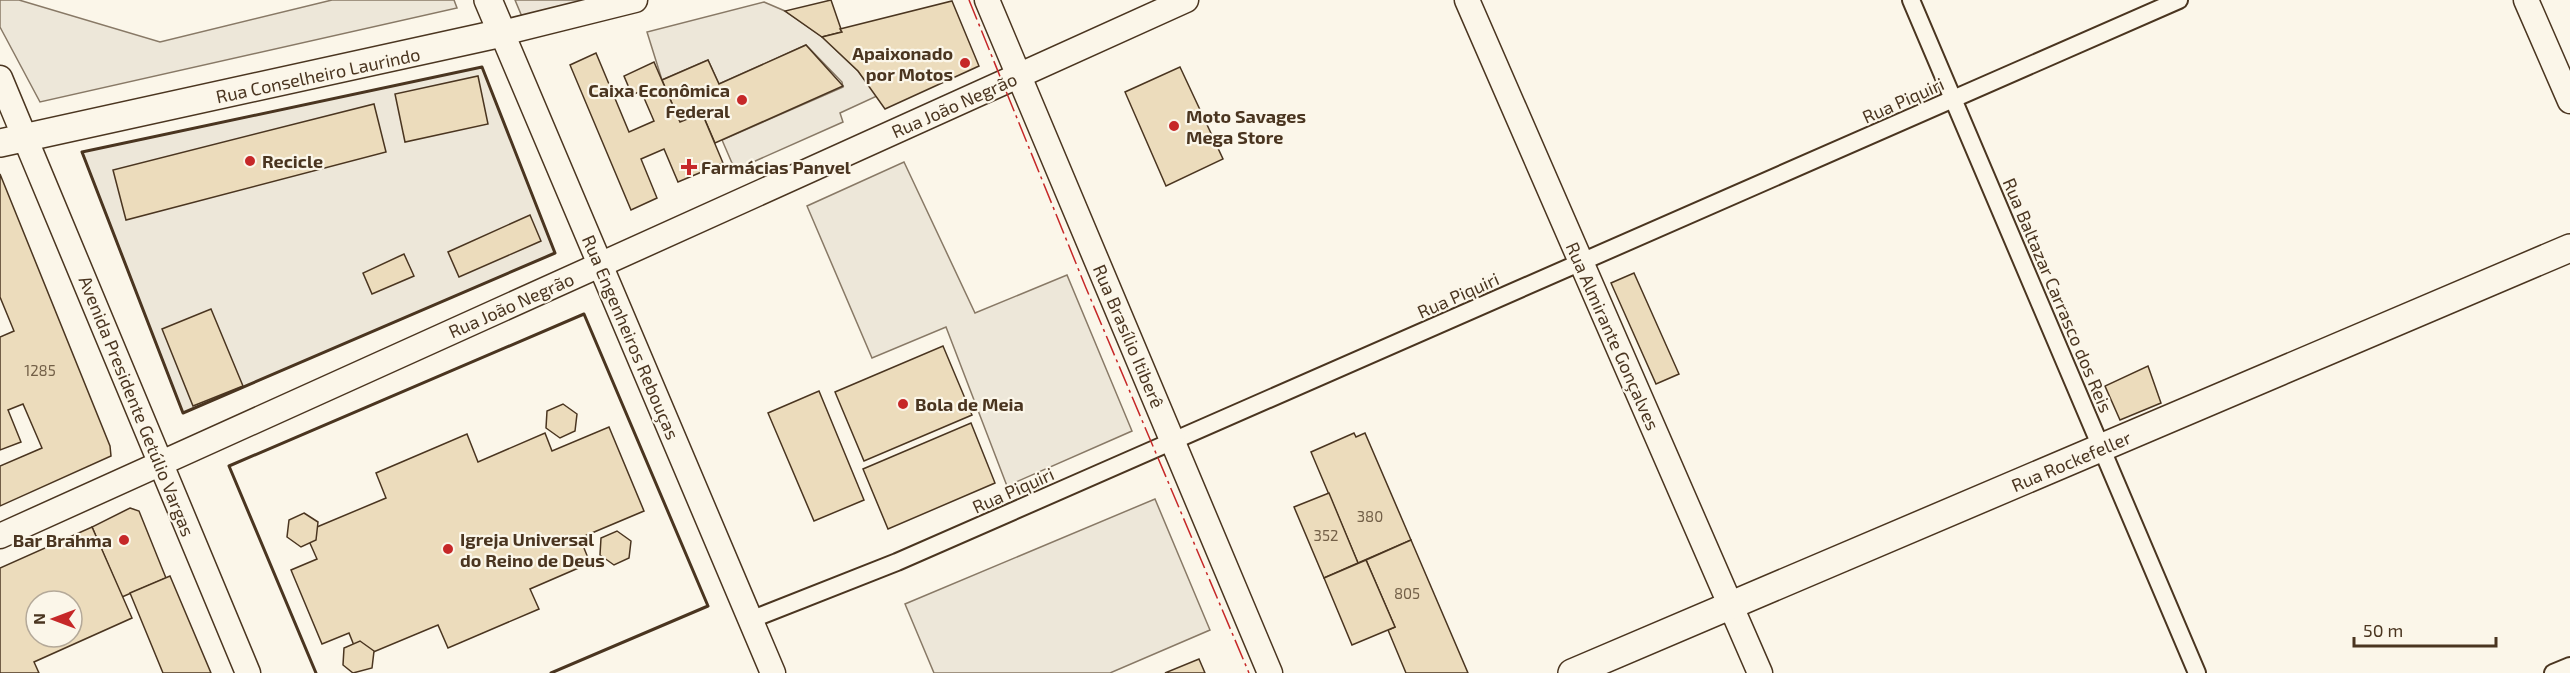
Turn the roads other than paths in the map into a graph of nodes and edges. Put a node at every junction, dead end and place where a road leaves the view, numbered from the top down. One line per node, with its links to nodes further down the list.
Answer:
1 (488, 0): 9 (main road, Rua Engenheiros Rebouças)
2 (635, 0): 9 (main road, Rua Conselheiro Laurindo)
3 (987, 0): 10 (main road, Rua Brasílio Itiberê)
4 (1186, 0): 10 (main road, Rua João Negrão)
5 (1467, 0): 17 (main road, Rua Almirante Gonçalves)
6 (1911, 0): 12 (street, Rua Baltazar Carrasco dos Reis)
7 (2179, 0): 12 (street, Rua Piquiri)
8 (2526, 0): 13 (main road)
9 (502, 33): 14 (main road, Rua Conselheiro Laurindo); 18 (main road, Rua Engenheiros Rebouças)
10 (1019, 75): 18 (main road, Rua João Negrão); 19 (main road, Rua Brasílio Itiberê)
11 (0, 78): 14 (main road, Avenida Presidente Getúlio Vargas)
12 (1954, 99): 17 (street, Rua Piquiri); 20 (street, Rua Baltazar Carrasco dos Reis)
13 (2570, 101)
14 (27, 139): 15 (main road, Rua Conselheiro Laurindo); 21 (main road, Avenida Presidente Getúlio Vargas)
15 (0, 143)
16 (2570, 248): 20 (main road, Rua Rockefeller)
17 (1581, 262): 19 (street, Rua Piquiri); 23 (main road, Rua Almirante Gonçalves)
18 (600, 265): 21 (main road, Rua João Negrão); 24 (main road, Rua Engenheiros Rebouças)
19 (1173, 441): 24 (street, Rua Piquiri); 28 (main road, Rua Brasílio Itiberê)
20 (2101, 448): 23 (main road, Rua Rockefeller); 31 (street, Rua Baltazar Carrasco dos Reis)
21 (159, 463): 22 (main road, Rua João Negrão); 26 (main road, Avenida Presidente Getúlio Vargas)
22 (0, 536)
23 (1730, 606): 29 (main road, Rua Rockefeller); 30 (main road, Rua Almirante Gonçalves)
24 (750, 620): 27 (main road, Rua Engenheiros Rebouças)
25 (2570, 666): 32 (street)
26 (248, 673)
27 (773, 673)
28 (1270, 673)
29 (1572, 673)
30 (1760, 673)
31 (2197, 673)
32 (2553, 673)

